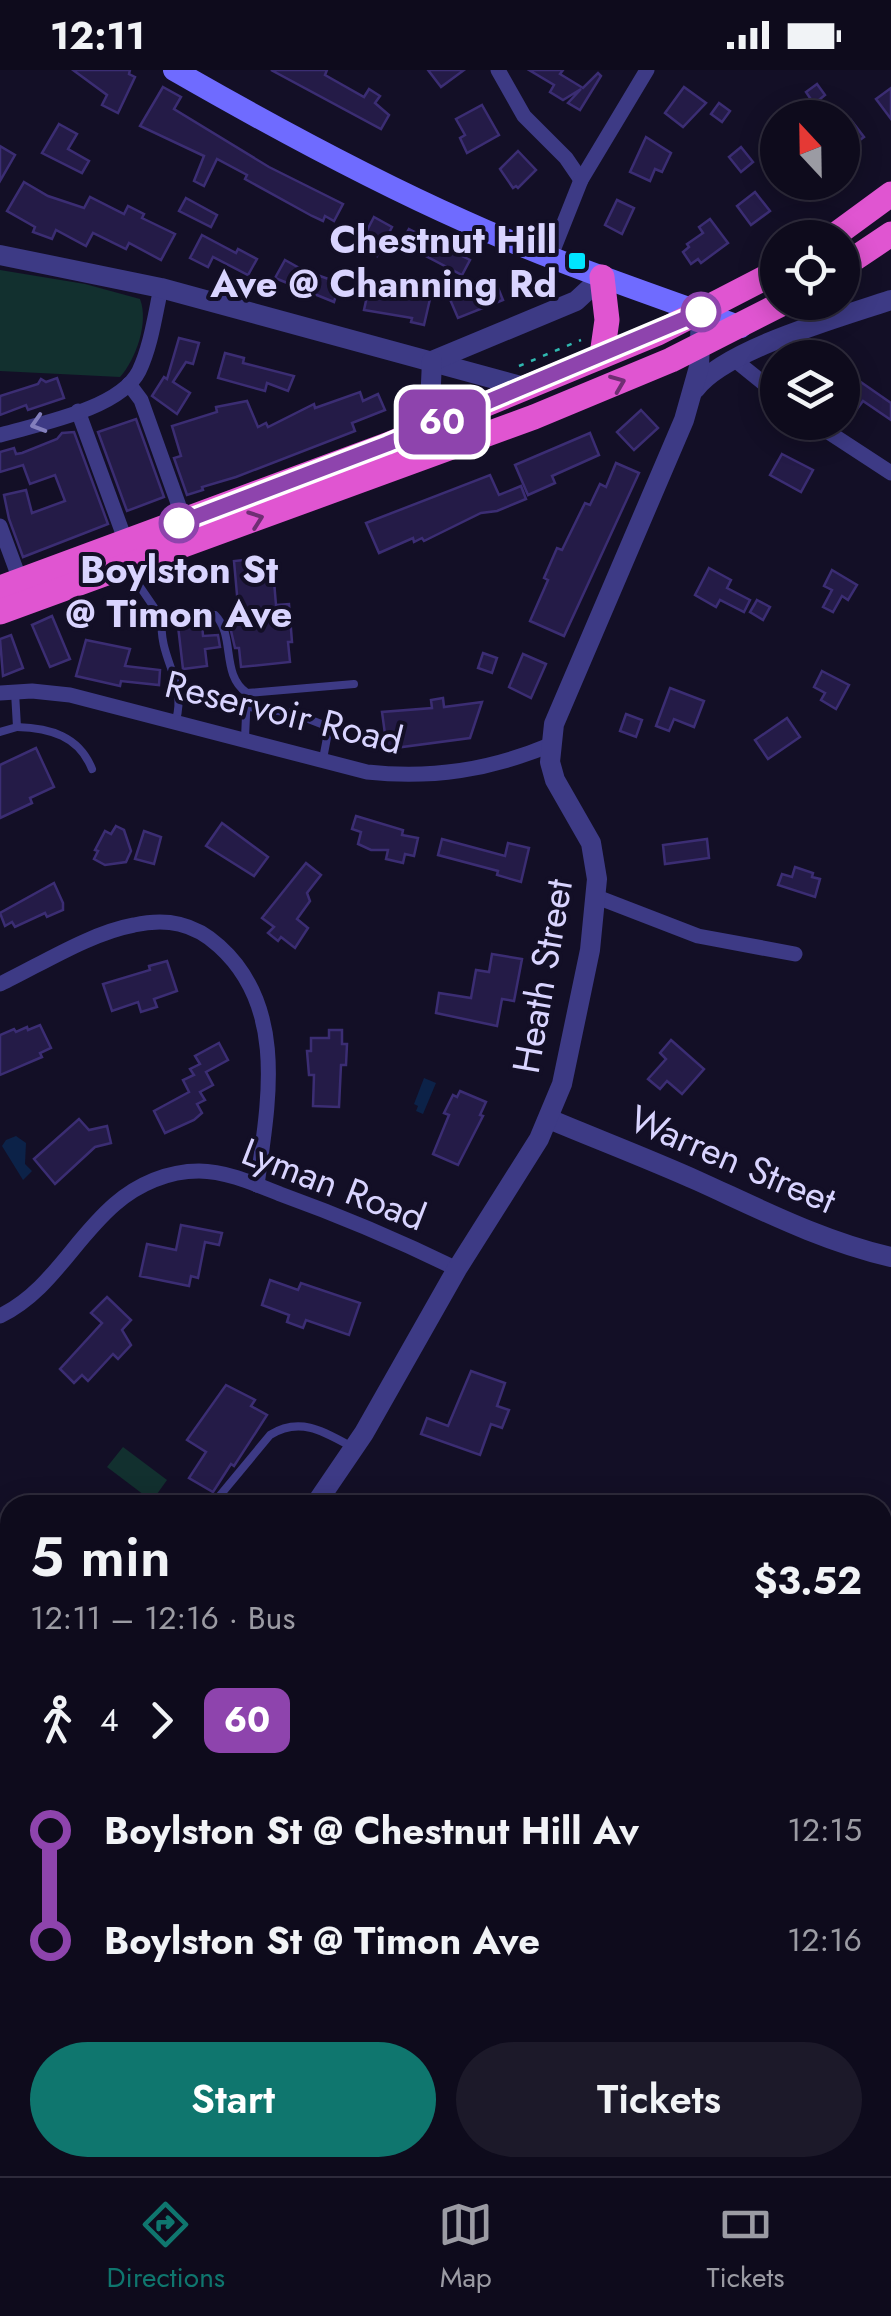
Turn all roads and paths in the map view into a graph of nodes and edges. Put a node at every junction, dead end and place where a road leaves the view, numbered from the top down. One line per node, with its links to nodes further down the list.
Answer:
1 (174, 70): 10 (main road)
2 (498, 70): 4 (street)
3 (647, 70): 4 (street)
4 (581, 180): 10 (street)
5 (891, 194): 6 (highway)
6 (856, 220)
7 (891, 234): 9 (highway)
8 (0, 255): 13 (street)
9 (860, 255)
10 (550, 258): 11 (main road)
11 (602, 277): 15 (main road); 18 (highway); 21 (street)
12 (760, 281): 15 (highway)
13 (162, 288): 21 (street); 24 (street)
14 (891, 300): 20 (street)
15 (701, 312): 17 (main road); 18 (highway); 19 (street)
16 (760, 316): 17 (highway)
17 (741, 327): 19 (highway)
18 (596, 345): 22 (highway); 22 (path)
19 (702, 346): 25 (street); 37 (highway, one-way to 19)
20 (736, 360): 23 (street); 25 (street); 27 (street)
21 (432, 361): 22 (street); 28 (street)
22 (516, 379): 28 (highway)
23 (760, 380)
24 (130, 384): 26 (street); 32 (street)
25 (693, 391): 27 (street)
26 (78, 411): 29 (street, one-way to 29); 34 (street)
27 (684, 420): 47 (street)
28 (429, 427): 32 (highway)
29 (0, 435)
30 (841, 440): 31 (street)
31 (891, 473)
32 (184, 520): 34 (highway)
33 (0, 526): 36 (street)
34 (126, 542): 36 (highway)
35 (136, 581): 38 (lane)
36 (10, 584)
37 (0, 612)
38 (162, 620): 41 (lane); 43 (lane)
39 (354, 684): 41 (lane)
40 (8, 693): 43 (street, Reservoir Road); 44 (lane)
41 (248, 693): 42 (lane)
42 (249, 707): 46 (lane); 48 (lane)
43 (176, 720): 46 (street, Reservoir Road)
44 (17, 727): 45 (lane); 49 (lane)
45 (0, 732)
46 (246, 738): 48 (street, Reservoir Road)
47 (550, 746): 48 (street, Reservoir Road); 50 (street, Heath Street)
48 (323, 759)
49 (92, 769)
50 (596, 897): 51 (street); 53 (street, Heath Street)
51 (795, 954)
52 (0, 984): 54 (street)
53 (549, 1119): 55 (street, Warren Street); 56 (street, Heath Street)
54 (257, 1185): 56 (street, Lyman Road); 57 (street, Lyman Road)
55 (891, 1257)
56 (457, 1270): 58 (street, Heath Street)
57 (0, 1316)
58 (354, 1448): 59 (lane); 60 (street, Heath Street)
59 (220, 1495)
60 (322, 1495)

